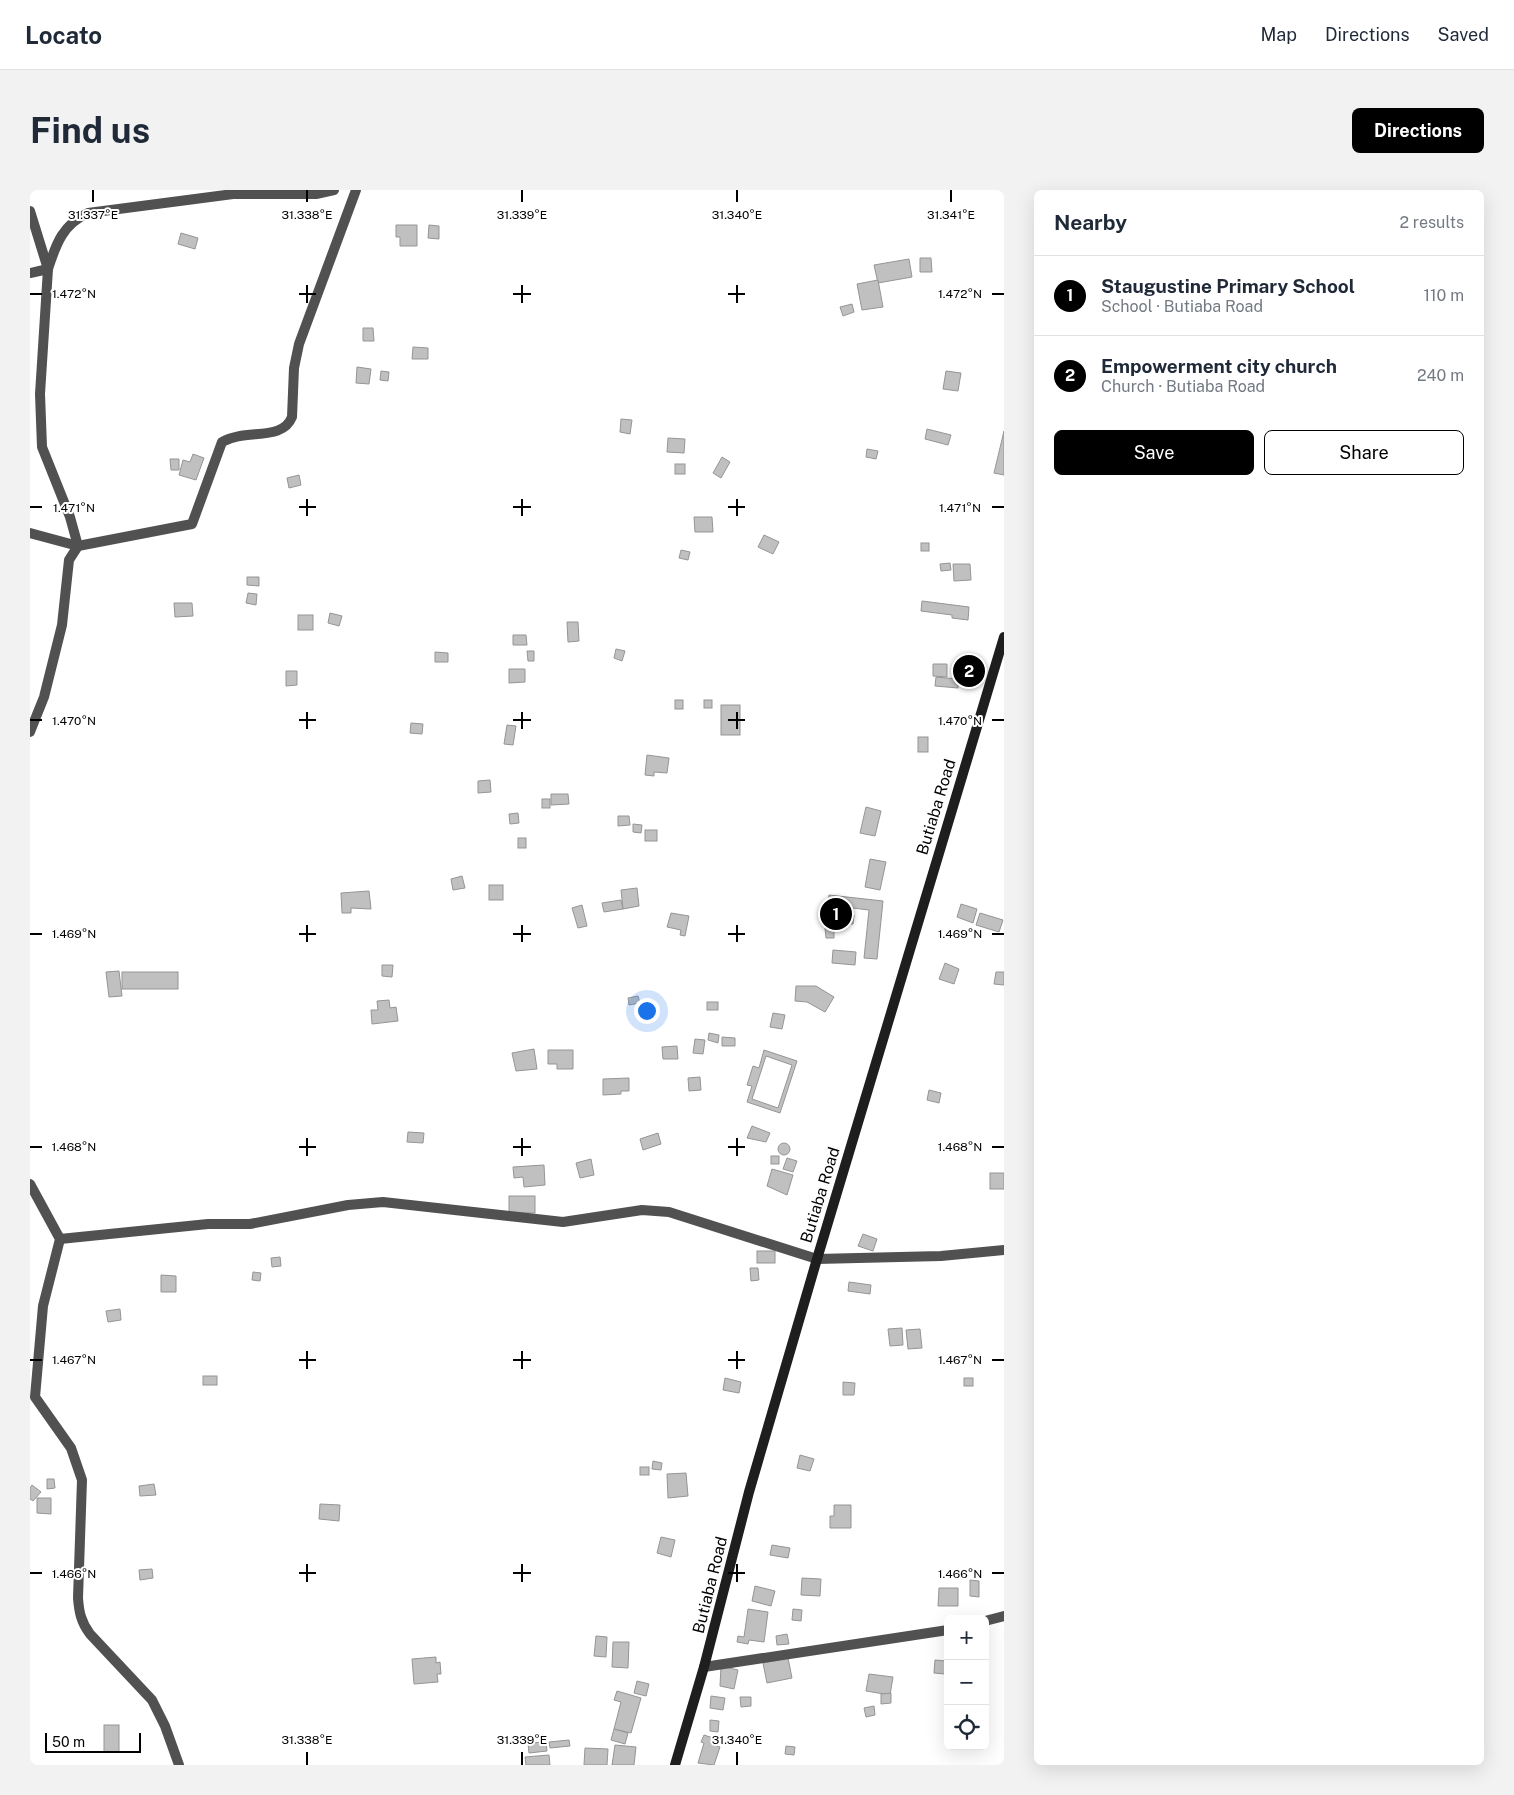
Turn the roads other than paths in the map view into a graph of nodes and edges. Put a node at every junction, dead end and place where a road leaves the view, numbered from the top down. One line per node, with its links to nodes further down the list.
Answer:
1 (334, 190): 4 (street)
2 (356, 190): 7 (street)
3 (30, 211): 4 (street)
4 (48, 269): 5 (street); 7 (street)
5 (30, 273)
6 (30, 533): 7 (street)
7 (78, 546): 9 (street)
8 (1004, 637): 13 (main road, Butiaba Road)
9 (30, 732)
10 (30, 1184): 11 (street)
11 (60, 1239): 13 (street); 14 (street)
12 (1004, 1250): 13 (street)
13 (817, 1258): 18 (main road, Butiaba Road)
14 (33, 1397): 19 (street)
15 (1004, 1616): 16 (street)
16 (989, 1620)
17 (944, 1631): 18 (street)
18 (704, 1667): 20 (main road, Butiaba Road)
19 (180, 1765)
20 (675, 1765)

